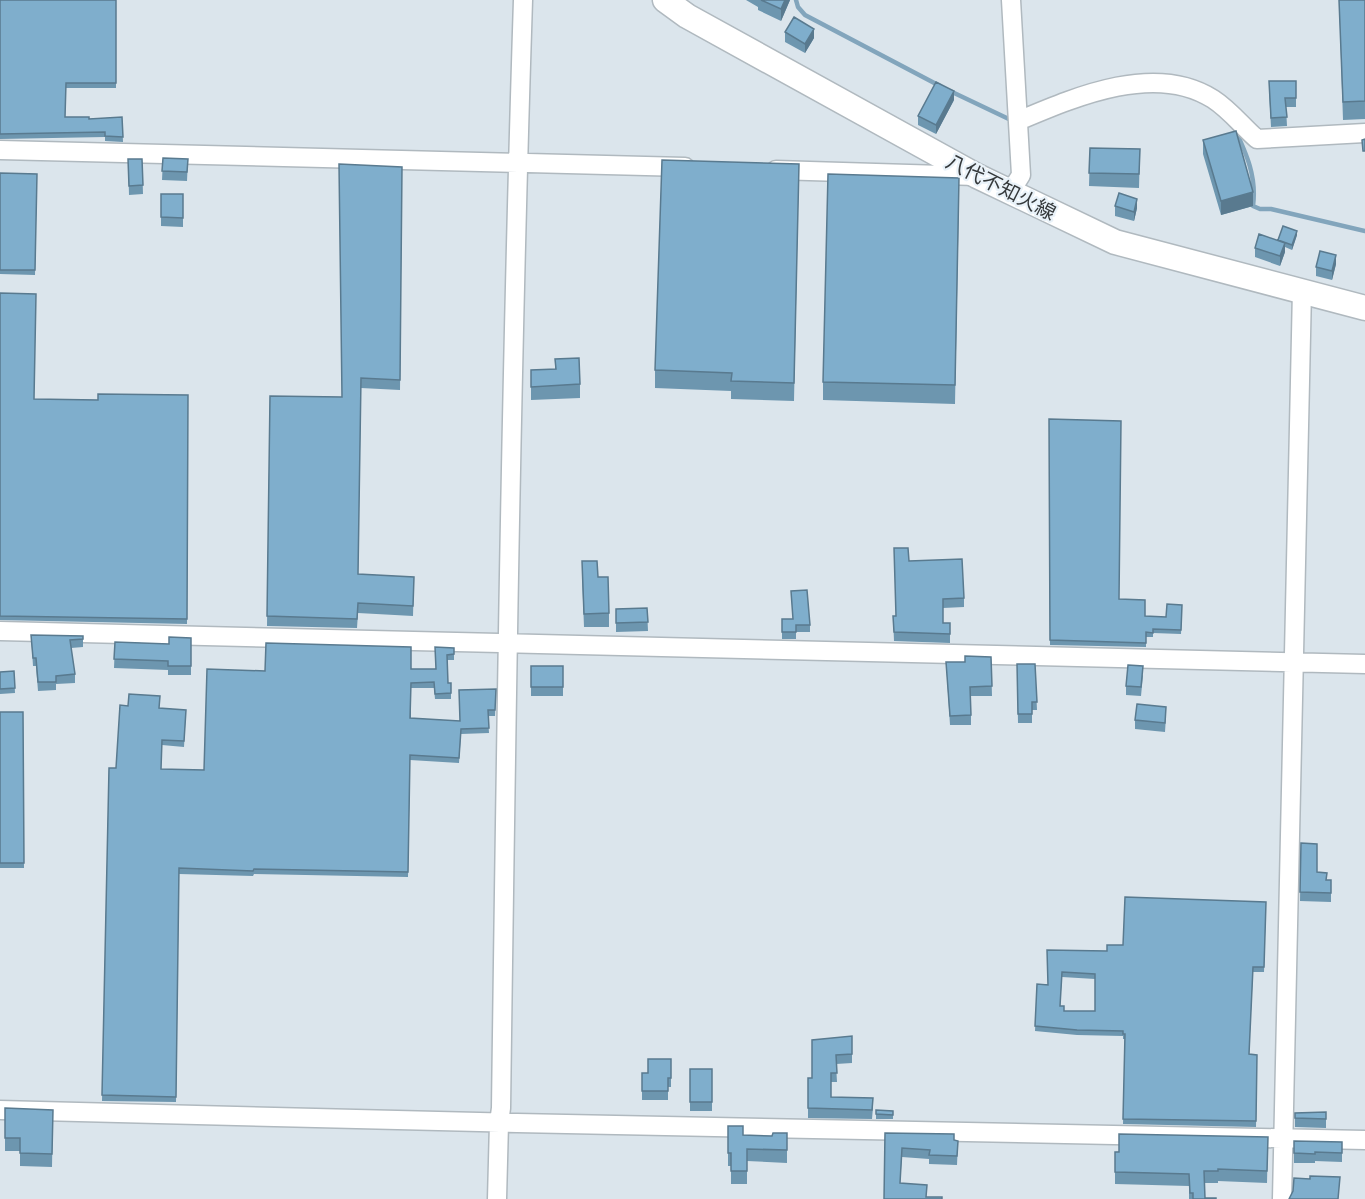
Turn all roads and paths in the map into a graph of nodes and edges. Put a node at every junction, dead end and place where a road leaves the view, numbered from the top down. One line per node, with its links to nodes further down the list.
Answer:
1 (523, 0): 7 (street)
2 (665, 0): 10 (main road, 八代不知火線)
3 (1011, 0): 4 (street)
4 (1018, 121): 5 (street); 11 (street)
5 (1365, 133)
6 (0, 150): 7 (street)
7 (518, 162): 8 (street); 15 (street)
8 (706, 168)
9 (753, 169): 10 (street)
10 (977, 176): 11 (main road, 八代不知火線)
11 (1011, 191): 12 (main road, 八代不知火線)
12 (1302, 290): 13 (main road, 八代不知火線); 16 (street)
13 (1365, 308)
14 (0, 632): 15 (street)
15 (508, 644): 16 (street); 19 (street)
16 (1293, 663): 17 (street); 20 (street)
17 (1365, 664)
18 (0, 1110): 19 (street)
19 (499, 1123): 20 (street); 22 (street)
20 (1283, 1139): 21 (street); 23 (street)
21 (1365, 1140)
22 (497, 1199)
23 (1281, 1199)

